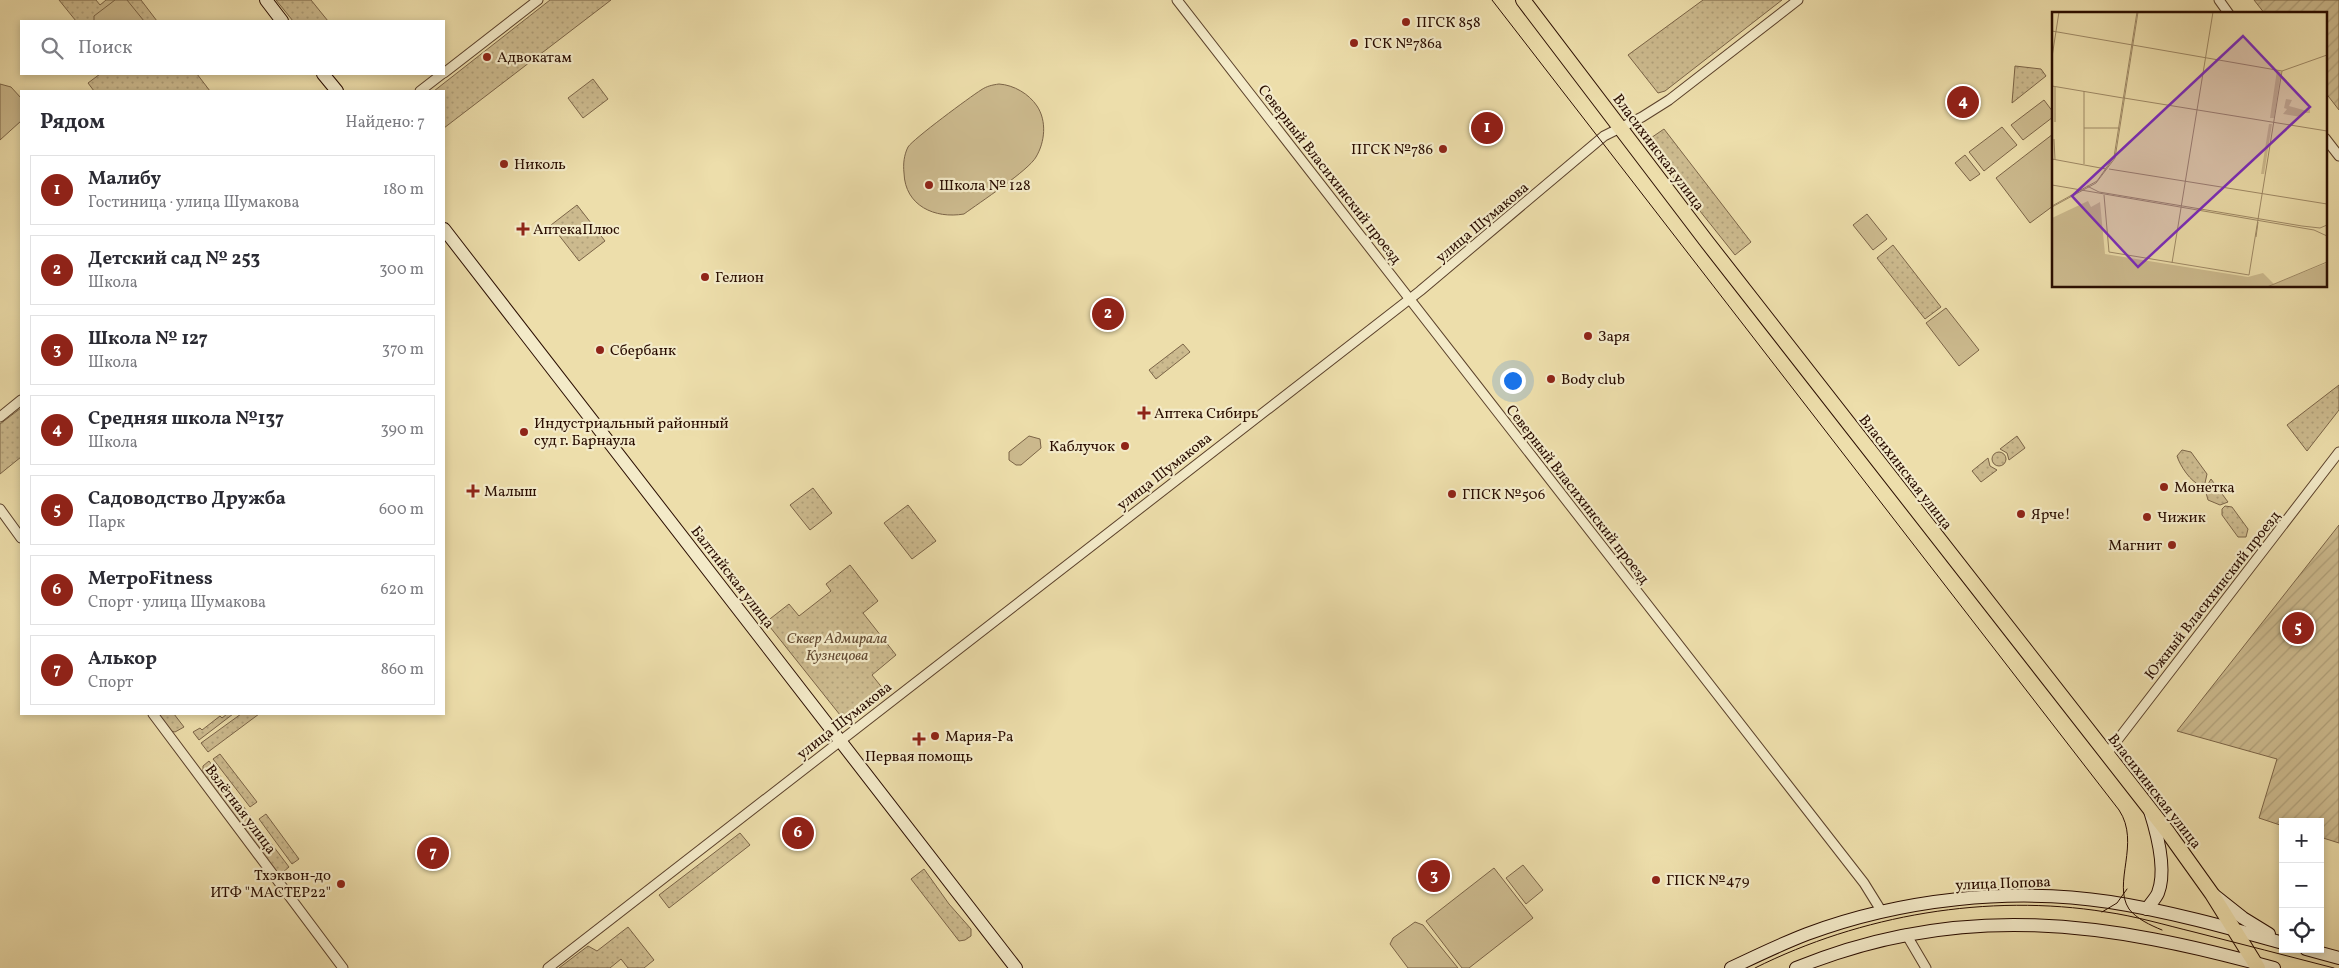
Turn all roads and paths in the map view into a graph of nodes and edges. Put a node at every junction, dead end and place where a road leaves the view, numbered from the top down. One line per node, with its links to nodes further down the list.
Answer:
1 (266, 0): 8 (main road)
2 (538, 0): 9 (street)
3 (1177, 0): 18 (street, Северный Власихинский проезд)
4 (1523, 0): 14 (highway, Власихинская улица)
5 (1798, 0): 14 (street, улица Шумакова)
6 (2219, 0): 7 (street)
7 (2228, 12)
8 (281, 20)
9 (445, 71)
10 (324, 75): 12 (main road)
11 (440, 75): 13 (street)
12 (336, 90)
13 (421, 90)
14 (1620, 128): 18 (street, улица Шумакова); 26 (highway, Власихинская улица)
15 (2326, 139): 16 (street)
16 (2339, 156)
17 (445, 230): 25 (main road, Балтийская улица)
18 (1410, 298): 25 (street, улица Шумакова); 30 (street, Северный Власихинский проезд)
19 (20, 401): 20 (street)
20 (0, 416)
21 (2339, 452): 26 (street, Южный Власихинский проезд)
22 (0, 509): 23 (street)
23 (20, 537)
24 (154, 715): 39 (street, Взлётная улица)
25 (840, 741): 40 (street, улица Шумакова); 41 (main road, Балтийская улица)
26 (2106, 755): 27 (highway, Власихинская улица)
27 (2149, 809): 28 (highway, Власихинская улица); 29 (main road)
28 (2212, 894): 31 (highway, Власихинская улица); 33 (main road)
29 (2147, 909): 30 (main road, улица Попова); 31 (main road, улица Попова)
30 (1882, 912): 42 (main road, улица Попова)
31 (2236, 930): 34 (main road, улица Попова); 38 (highway, Власихинская улица)
32 (1906, 934): 35 (main road); 43 (main road); 44 (street)
33 (2279, 940)
34 (2279, 941)
35 (2199, 950): 38 (main road); 45 (main road)
36 (2321, 953): 37 (main road)
37 (2339, 958)
38 (2256, 965): 46 (main road)
39 (343, 968)
40 (548, 968)
41 (1016, 968)
42 (1732, 968)
43 (1796, 968)
44 (1926, 968)
45 (2241, 968)
46 (2274, 968)

